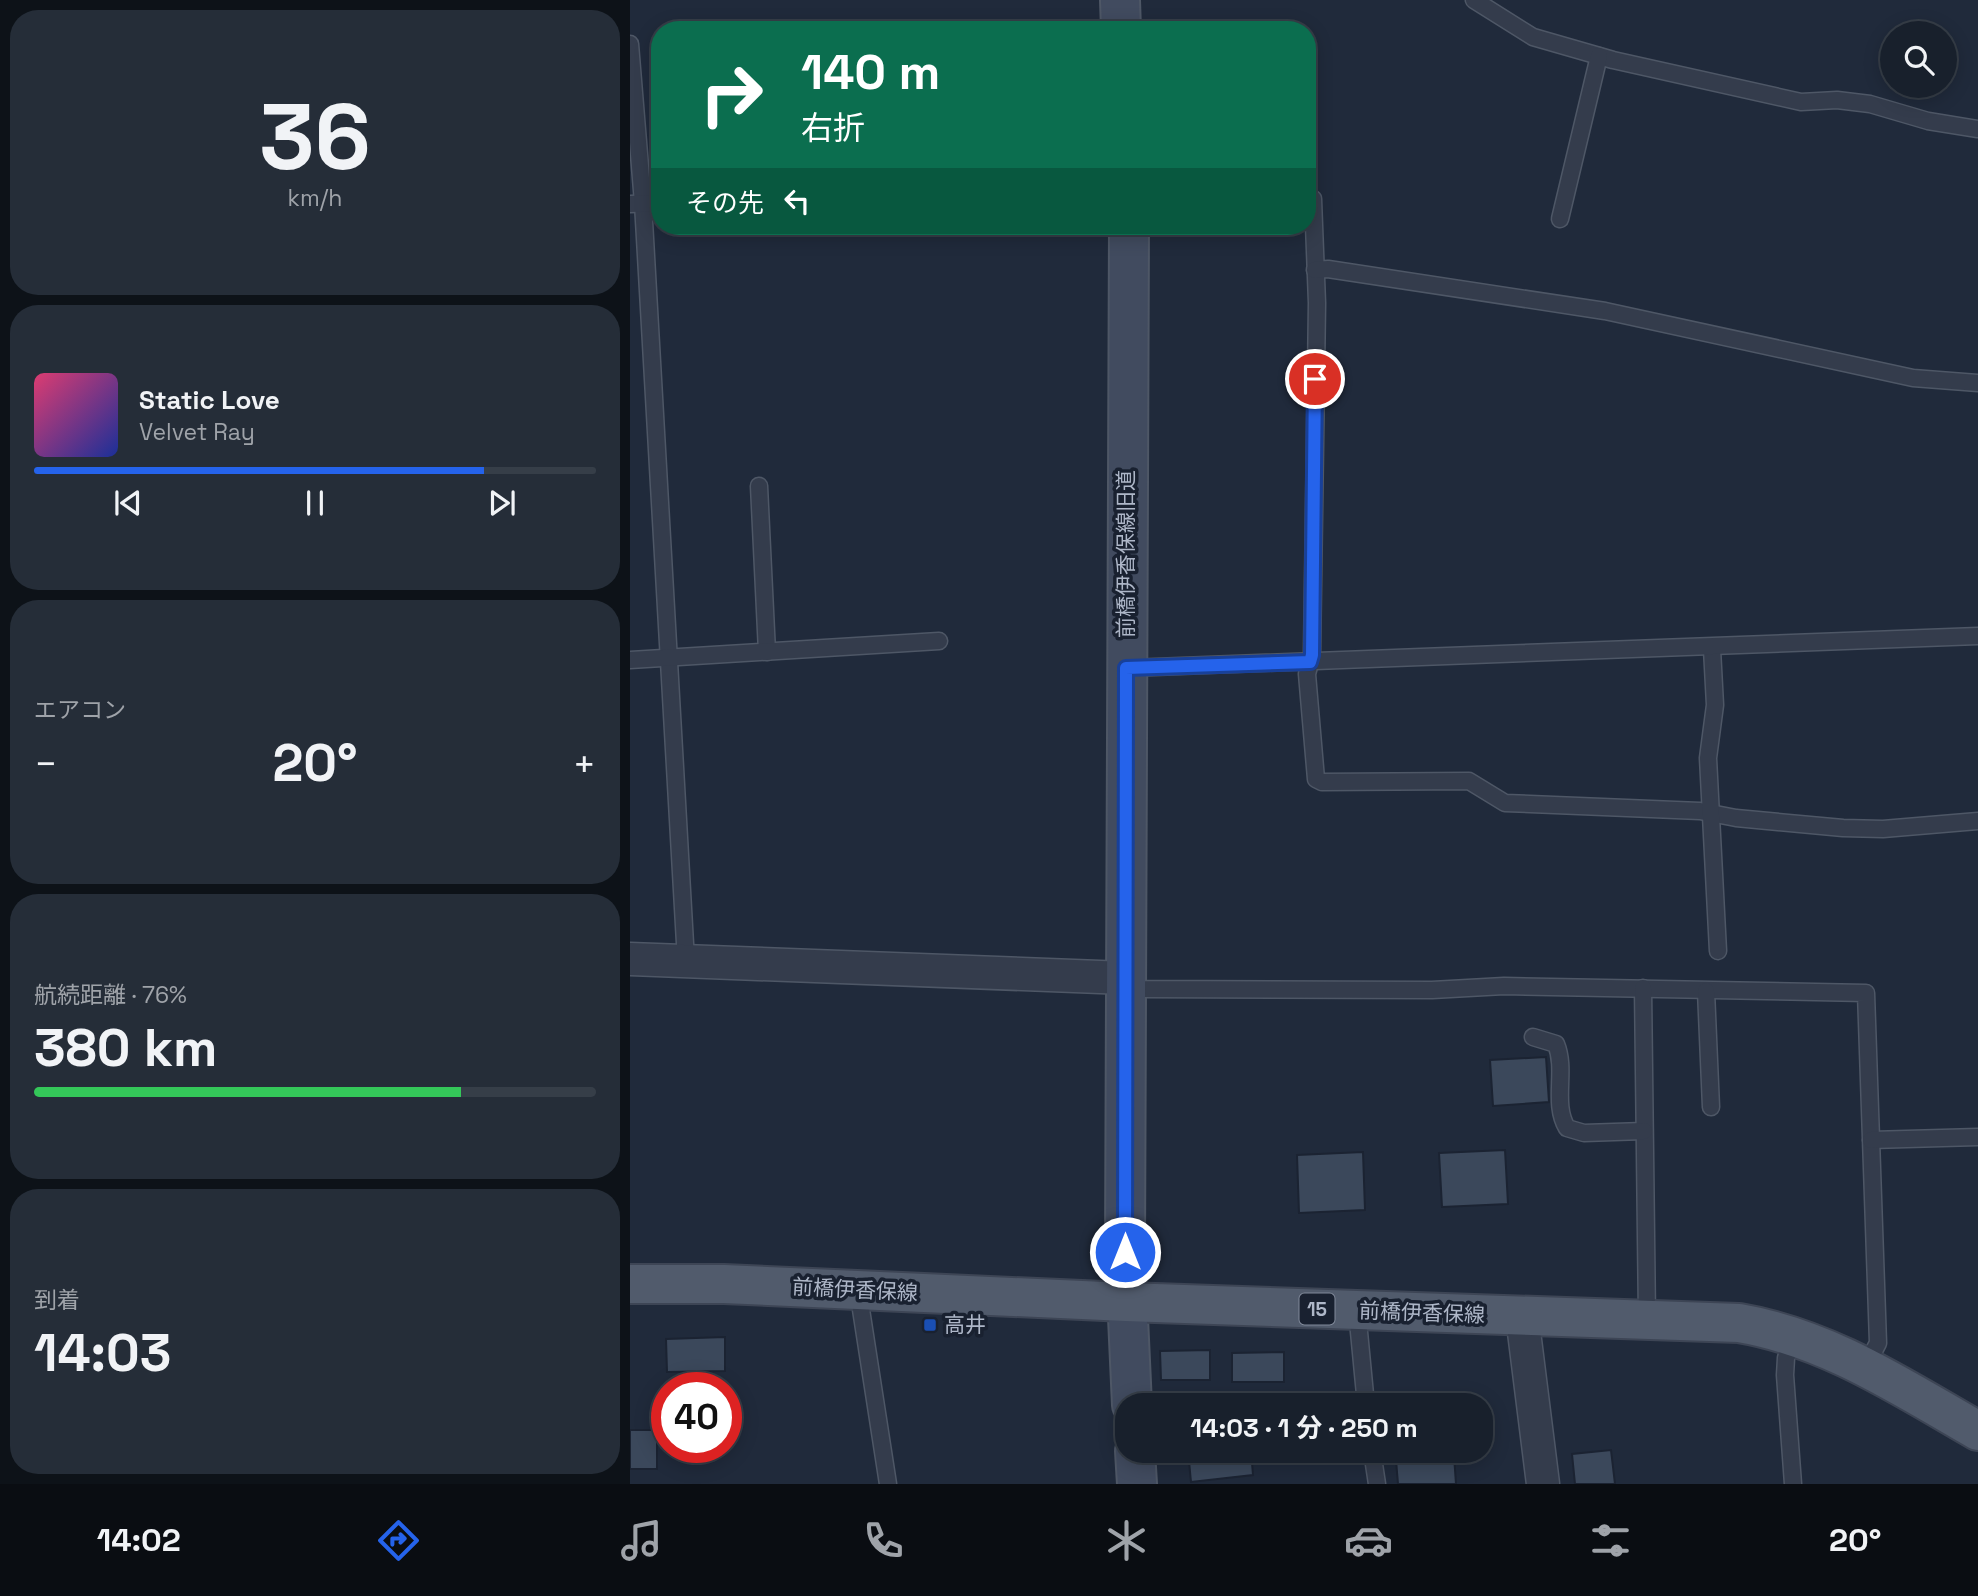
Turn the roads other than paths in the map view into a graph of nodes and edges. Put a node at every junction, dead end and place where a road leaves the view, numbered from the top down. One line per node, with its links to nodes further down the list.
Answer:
1 (1120, 0): 3 (street)
2 (1474, 0): 5 (lane)
3 (1121, 21)
4 (630, 44): 7 (lane)
5 (1599, 56): 6 (lane); 8 (lane)
6 (1978, 129)
7 (644, 204): 18 (lane)
8 (1560, 219)
9 (1129, 235): 21 (street, 前橋伊香保線旧道)
10 (1314, 235): 11 (lane)
11 (1315, 270): 12 (lane); 20 (lane)
12 (1978, 383)
13 (759, 486): 17 (lane)
14 (1978, 636): 16 (lane)
15 (939, 641): 17 (lane)
16 (1712, 649): 20 (lane); 22 (lane)
17 (766, 652): 18 (lane)
18 (669, 657): 19 (lane); 26 (lane)
19 (630, 660)
20 (1310, 662): 21 (lane); 22 (lane)
21 (1126, 668): 27 (street, 前橋伊香保線旧道)
22 (1711, 814): 23 (lane); 24 (lane)
23 (1978, 821)
24 (1718, 951)
25 (630, 959): 26 (street)
26 (686, 961): 27 (street)
27 (1126, 978): 28 (lane); 37 (street, 前橋伊香保線旧道)
28 (1643, 988): 29 (lane); 32 (lane)
29 (1706, 991): 31 (lane); 34 (lane)
30 (1533, 1037): 32 (lane)
31 (1711, 1107)
32 (1644, 1131): 40 (lane)
33 (1978, 1137): 34 (lane)
34 (1871, 1140): 42 (lane)
35 (630, 1284): 36 (main road, 前橋伊香保線 / 15)
36 (858, 1290): 37 (main road, 前橋伊香保線 / 15); 48 (lane)
37 (1126, 1302): 38 (main road, 前橋伊香保線 / 15); 43 (street, 前橋伊香保線旧道)
38 (1357, 1311): 39 (main road, 前橋伊香保線 / 15); 44 (lane)
39 (1522, 1316): 40 (main road, 前橋伊香保線 / 15); 51 (street)
40 (1647, 1319): 41 (main road, 前橋伊香保線 / 15)
41 (1794, 1335): 42 (main road, 前橋伊香保線 / 15); 52 (lane)
42 (1866, 1366): 45 (main road, 前橋伊香保線 / 15)
43 (1131, 1393)
44 (1366, 1393)
45 (1978, 1431)
46 (1136, 1463): 49 (street)
47 (1374, 1463): 50 (lane)
48 (888, 1484)
49 (1137, 1484)
50 (1377, 1484)
51 (1543, 1484)
52 (1793, 1484)

